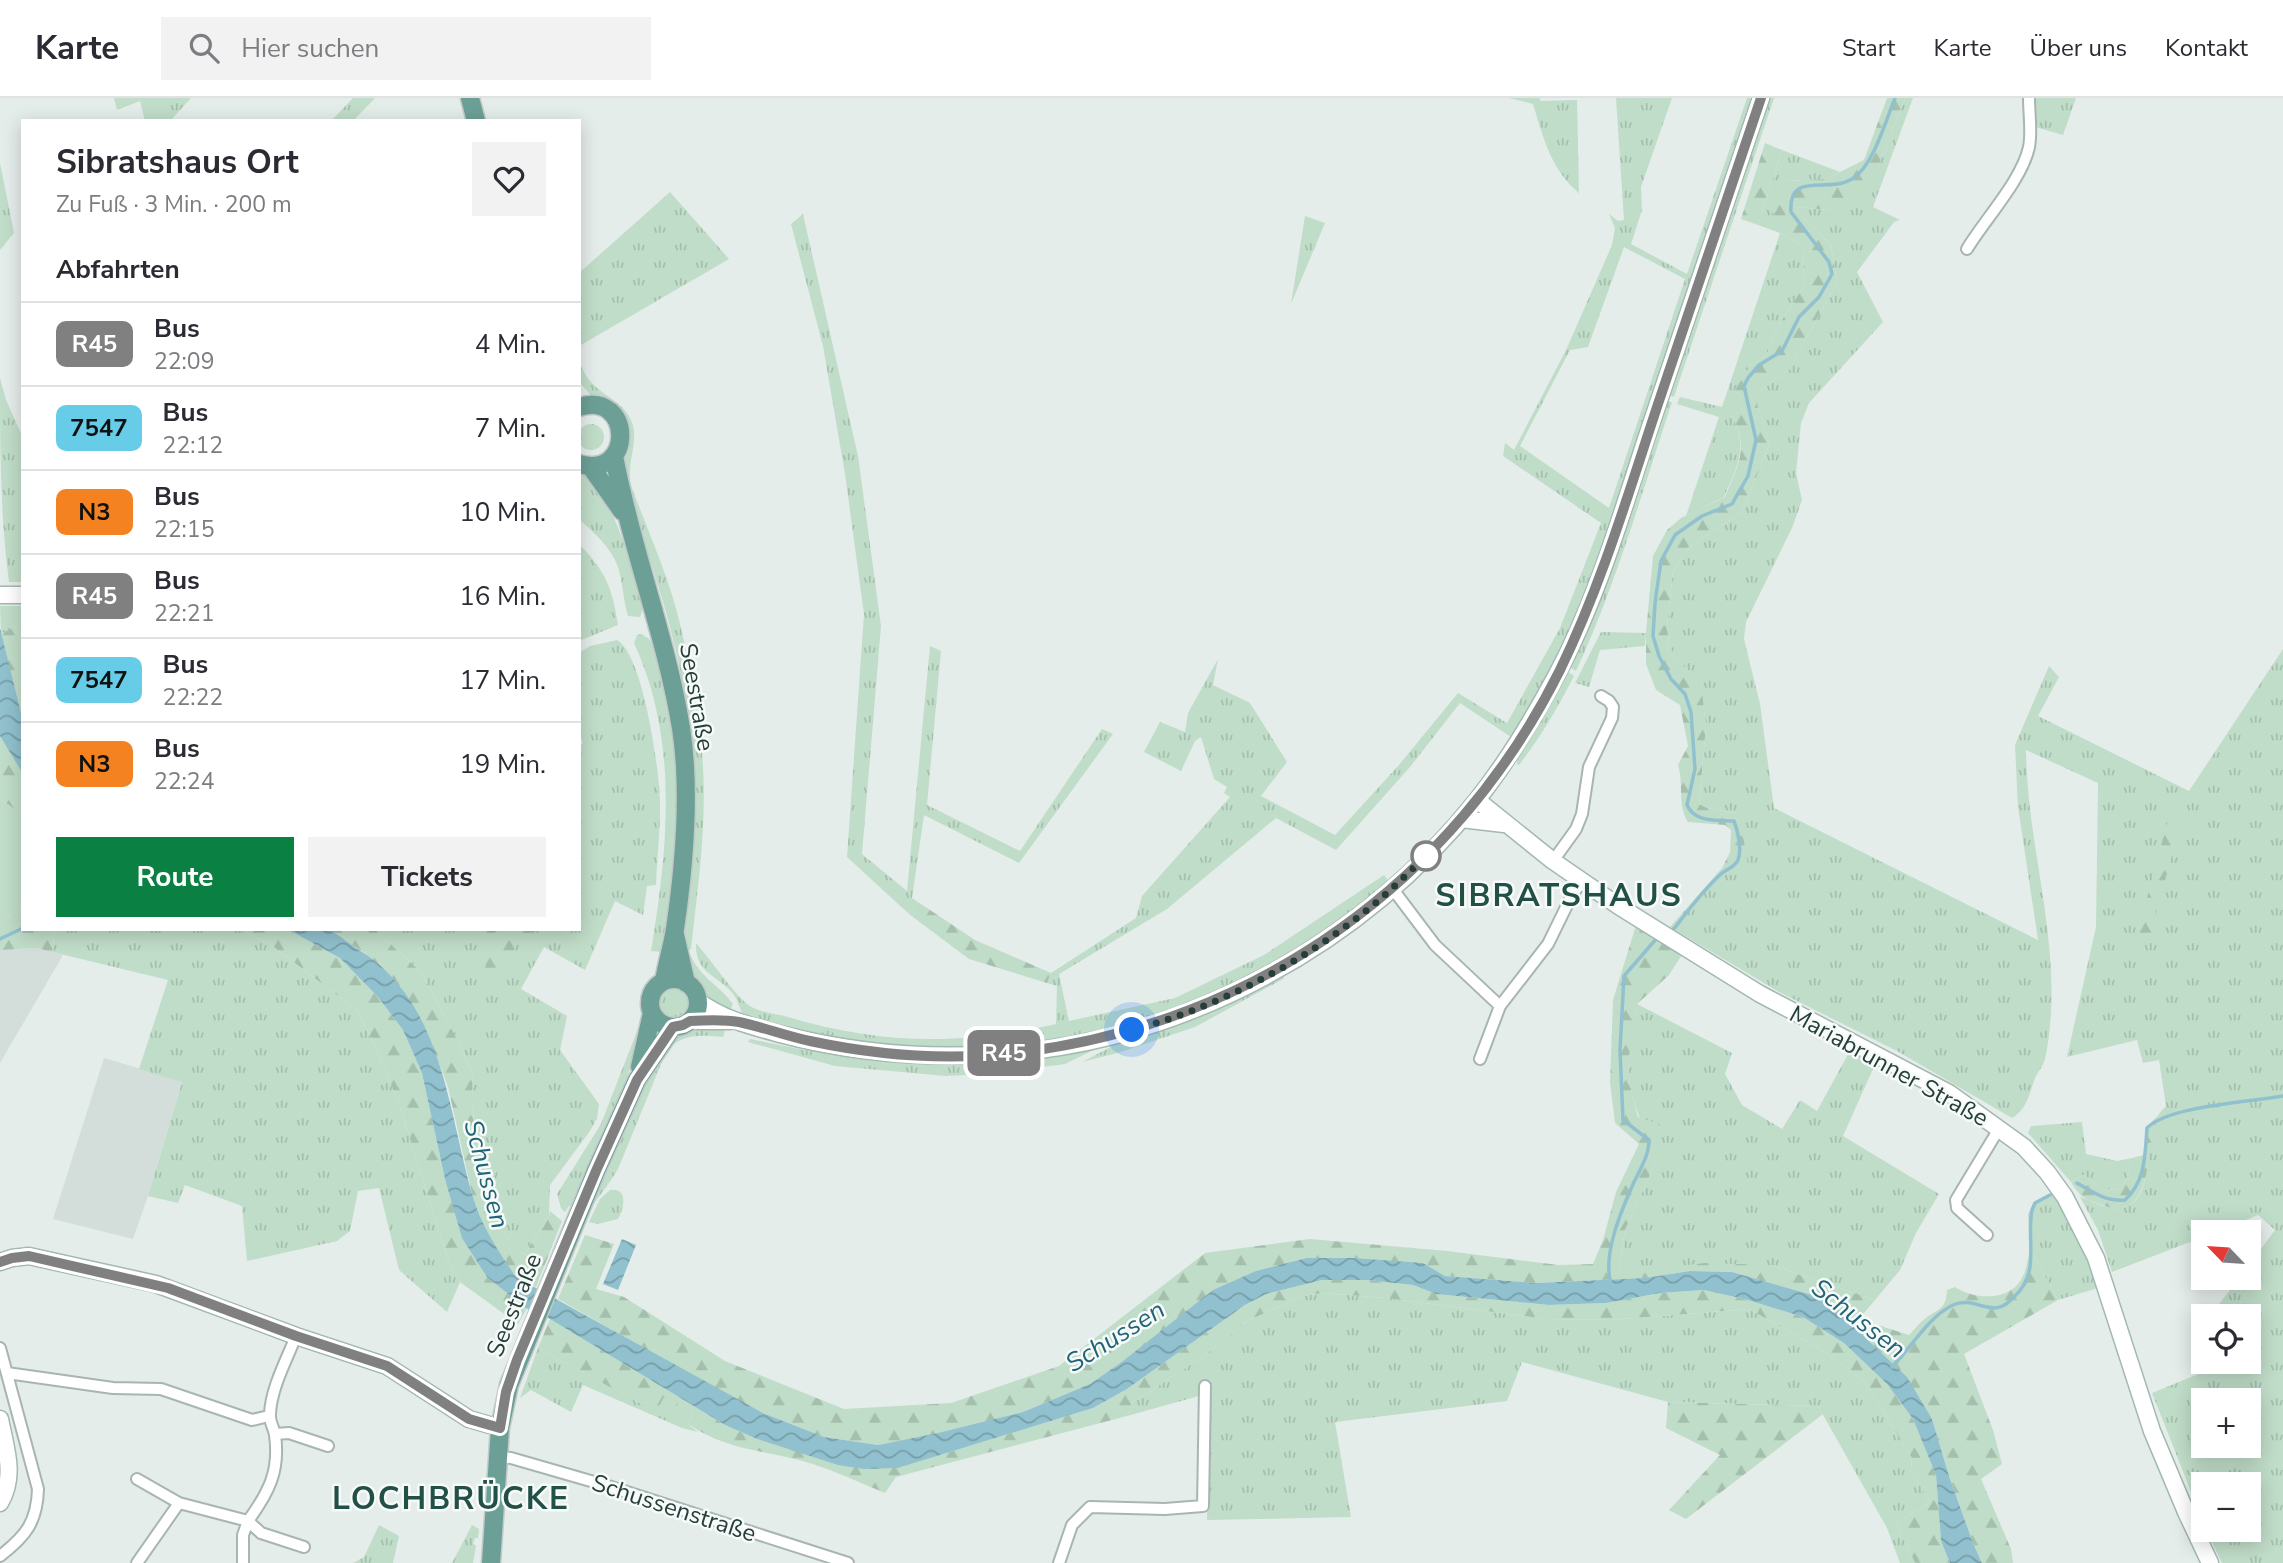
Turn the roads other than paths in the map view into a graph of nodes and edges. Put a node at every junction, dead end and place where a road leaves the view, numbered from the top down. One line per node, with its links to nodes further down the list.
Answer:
1 (470, 98): 4 (main road)
2 (1761, 98): 13 (street)
3 (2029, 98): 5 (street)
4 (475, 119)
5 (1967, 249)
6 (583, 401): 7 (main road, Seestraße)
7 (614, 456): 8 (main road, Seestraße); 9 (main road, Seestraße)
8 (585, 465): 9 (main road, Seestraße)
9 (626, 517): 19 (main road, Seestraße)
10 (0, 595): 11 (street)
11 (21, 595)
12 (1601, 695): 16 (street)
13 (1477, 800): 14 (street); 15 (street, Mariabrunner Straße)
14 (1461, 819): 15 (street); 18 (street)
15 (1506, 824): 16 (street, Mariabrunner Straße)
16 (1553, 861): 17 (street, Mariabrunner Straße)
17 (1582, 882): 23 (street); 29 (street, Mariabrunner Straße)
18 (1392, 888): 23 (street); 25 (street)
19 (675, 932): 20 (main road, Seestraße); 21 (main road, Seestraße)
20 (664, 981): 21 (main road); 24 (main road)
21 (686, 983): 22 (main road)
22 (697, 1000): 25 (street); 26 (main road)
23 (1500, 1006): 27 (street)
24 (652, 1013): 26 (main road); 28 (main road, Seestraße)
25 (736, 1021): 26 (street)
26 (681, 1024): 28 (main road, Seestraße)
27 (1480, 1059)
28 (637, 1080): 38 (main road, Seestraße)
29 (2000, 1127): 30 (street); 55 (street, Mariabrunner Straße)
30 (1987, 1234)
31 (0, 1262): 32 (street)
32 (296, 1336): 36 (street); 38 (street)
33 (0, 1348): 34 (street)
34 (7, 1373): 36 (street); 48 (street)
35 (1205, 1386): 54 (street)
36 (269, 1416): 39 (street)
37 (0, 1419): 43 (street)
38 (500, 1428): 41 (main road, Seestraße)
39 (275, 1434): 40 (street); 45 (street)
40 (328, 1446)
41 (498, 1457): 47 (street, Schussenstraße); 51 (main road, Seestraße)
42 (138, 1479): 44 (street)
43 (0, 1503)
44 (179, 1503): 45 (street); 49 (street)
45 (248, 1521): 46 (street); 50 (street)
46 (304, 1547)
47 (816, 1553): 52 (street); 53 (street, Schussenstraße)
48 (0, 1556)
49 (137, 1563)
50 (243, 1563)
51 (491, 1563)
52 (809, 1563)
53 (848, 1563)
54 (1059, 1563)
55 (2210, 1563)

